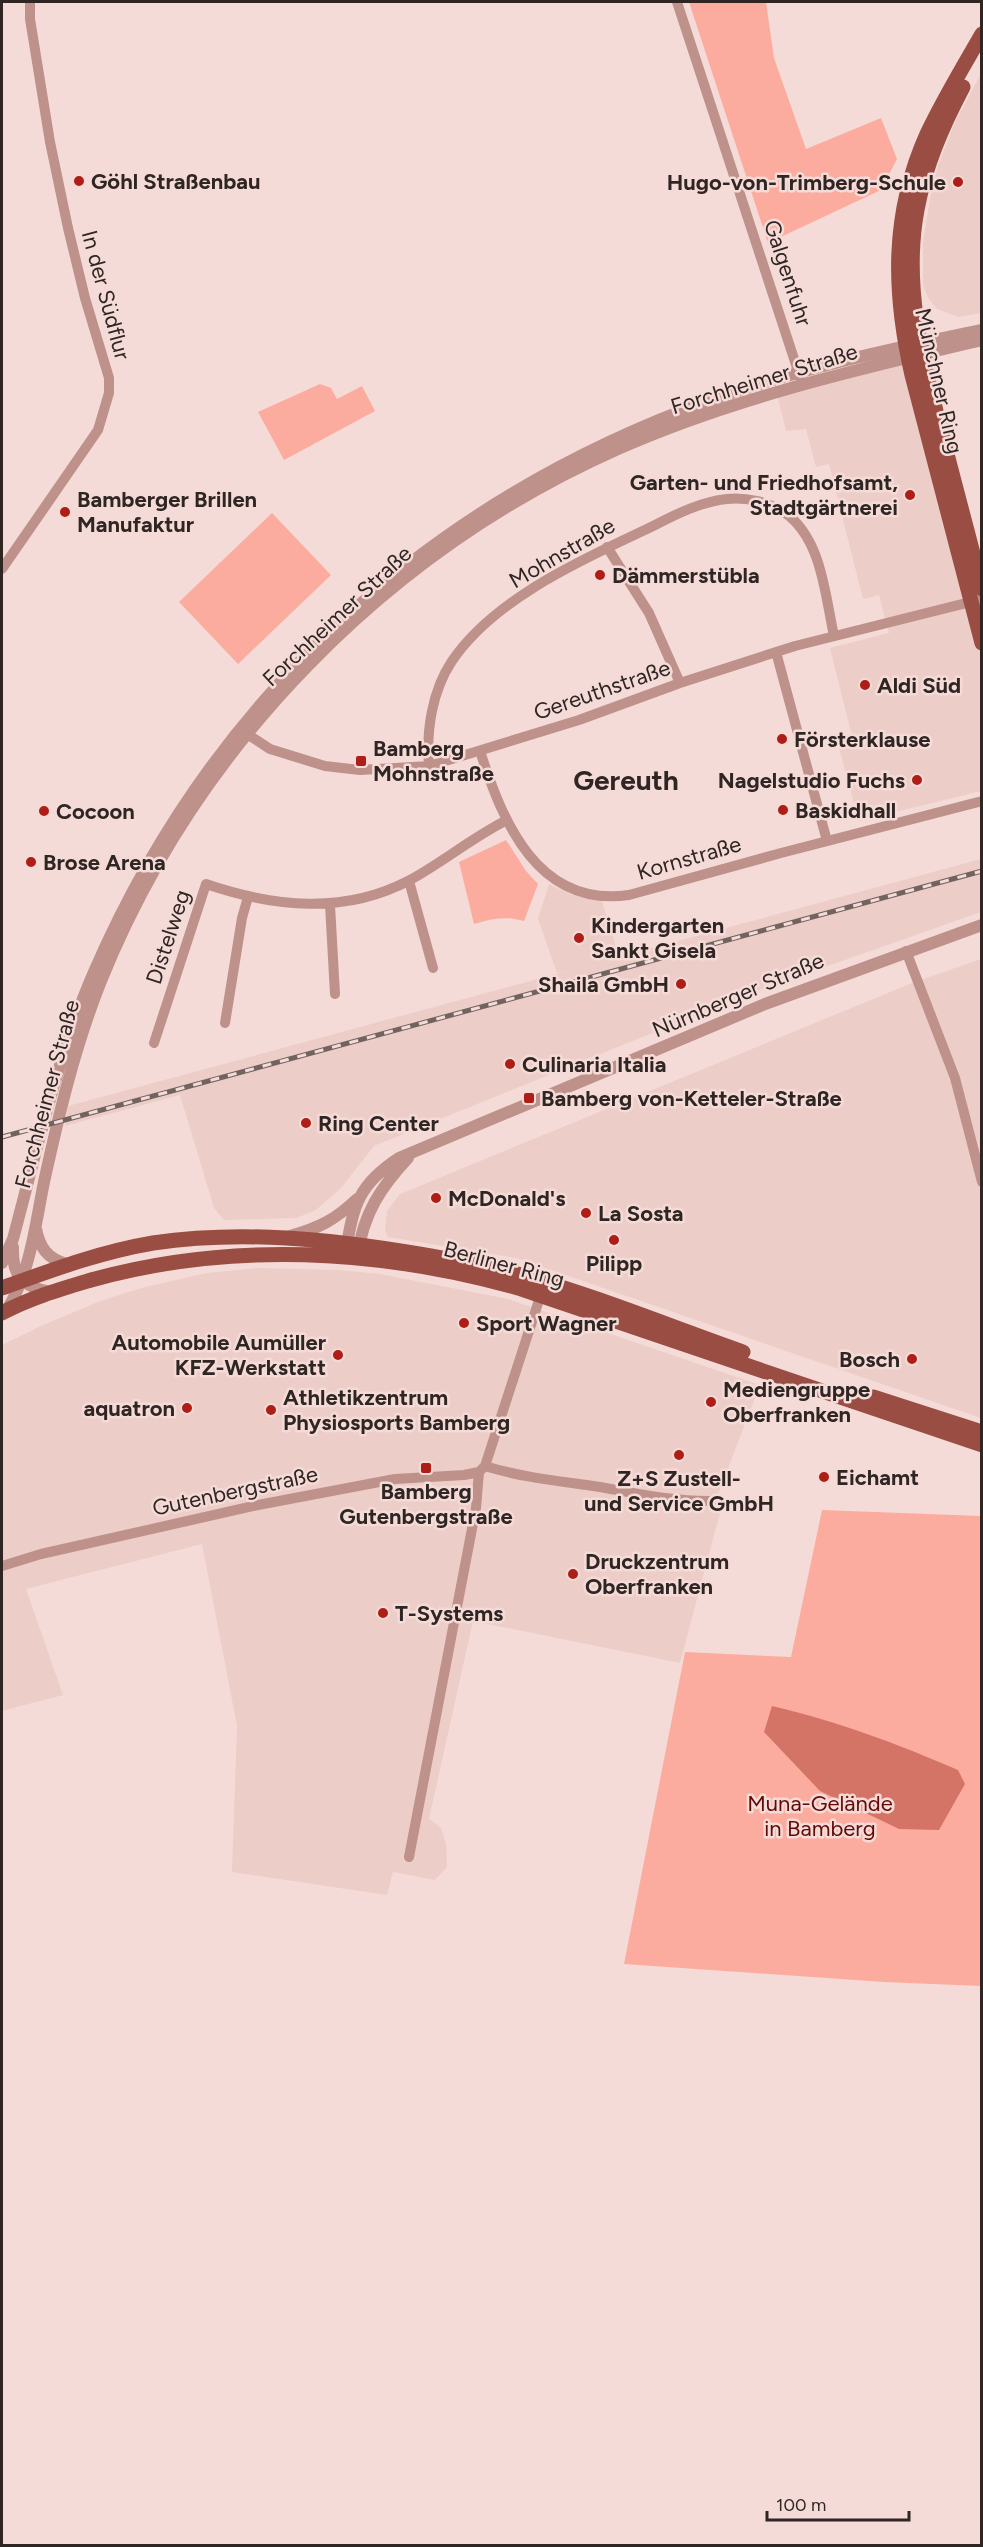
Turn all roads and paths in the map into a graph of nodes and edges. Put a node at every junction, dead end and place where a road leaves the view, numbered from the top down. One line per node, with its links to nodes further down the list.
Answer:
1 (30, 2): 11 (street, In der Südflur)
2 (678, 2): 8 (street, Galgenfuhr)
3 (981, 34): 7 (main road, Münchner Ring)
4 (981, 54): 7 (main road, Münchner Ring)
5 (981, 330): 7 (street, Forchheimer Straße)
6 (981, 339): 7 (street, Forchheimer Straße)
7 (914, 350): 8 (street, Forchheimer Straße); 9 (street, Forchheimer Straße); 12 (main road, Münchner Ring); 13 (main road, Münchner Ring)
8 (799, 373): 9 (street, Galgenfuhr); 38 (street, Forchheimer Straße)
9 (803, 386): 18 (street, Forchheimer Straße)
10 (607, 547): 14 (street, Mohnstraße); 17 (street); 20 (street, Mohnstraße)
11 (2, 570)
12 (981, 589)
13 (976, 601): 14 (street, Gereuthstraße); 15 (main road, Münchner Ring)
14 (834, 636): 16 (street, Gereuthstraße)
15 (981, 643)
16 (776, 652): 17 (street, Gereuthstraße); 23 (street)
17 (680, 683): 19 (street, Gereuthstraße)
18 (247, 734): 20 (street, Gereuthstraße); 36 (street, Forchheimer Straße)
19 (480, 751): 20 (street, Gereuthstraße); 22 (street, Kornstraße)
20 (429, 766)
21 (981, 801): 23 (street, Kornstraße)
22 (507, 820): 23 (street, Kornstraße); 24 (street, Distelweg)
23 (827, 841)
24 (409, 880): 26 (street, Distelweg); 29 (street)
25 (248, 897): 26 (street, Distelweg); 31 (street); 32 (street, Distelweg)
26 (330, 905): 30 (street)
27 (981, 925): 28 (street, Nürnberger Straße)
28 (906, 951): 33 (street, Nürnberger Straße); 34 (street)
29 (433, 968)
30 (334, 994)
31 (225, 1023)
32 (154, 1043)
33 (414, 1152): 35 (street, Nürnberger Straße); 39 (street, Nürnberger Straße)
34 (981, 1182)
35 (358, 1198): 37 (street); 39 (street, Nürnberger Straße)
36 (35, 1226): 41 (street); 42 (street, Forchheimer Straße)
37 (286, 1237): 39 (main road, Berliner Ring); 41 (main road, Berliner Ring)
38 (13, 1239): 40 (street, Forchheimer Straße); 42 (street)
39 (353, 1250): 44 (main road, Berliner Ring); 45 (main road, Berliner Ring)
40 (2, 1263)
41 (66, 1264): 42 (main road, Berliner Ring)
42 (22, 1280): 43 (main road, Berliner Ring); 45 (street); 46 (street, Forchheimer Straße)
43 (2, 1288)
44 (543, 1289): 47 (main road, Berliner Ring); 48 (main road, Berliner Ring); 49 (street)
45 (52, 1292): 46 (main road, Berliner Ring)
46 (4, 1311)
47 (981, 1432)
48 (981, 1445)
49 (482, 1469): 50 (street, Gutenbergstraße); 51 (street, Gutenbergstraße); 52 (street)
50 (716, 1501)
51 (2, 1566)
52 (409, 1857)

